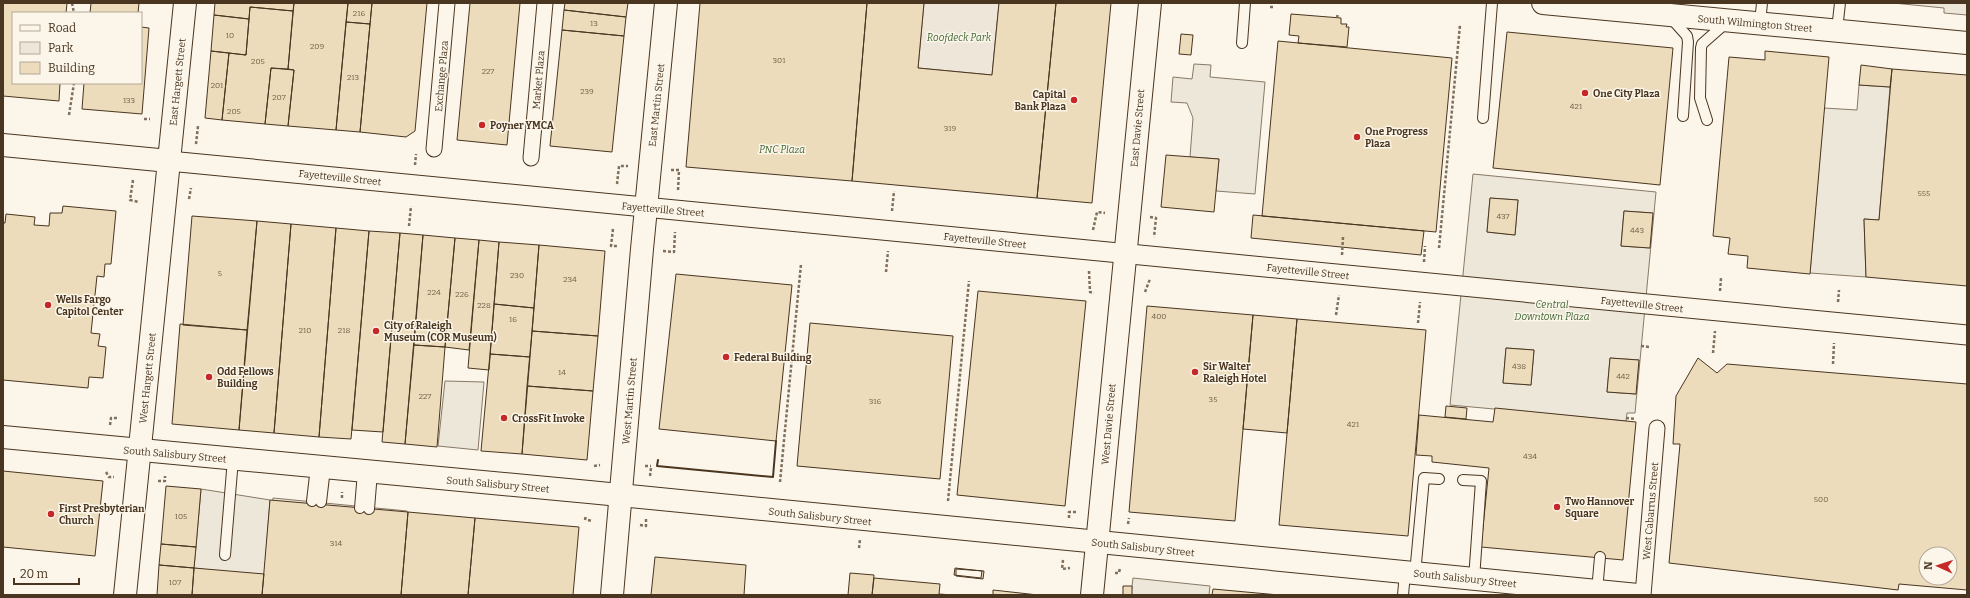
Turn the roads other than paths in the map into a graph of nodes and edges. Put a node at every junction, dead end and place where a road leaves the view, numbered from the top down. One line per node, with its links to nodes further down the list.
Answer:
1 (185, 3): 23 (main road, East Hargett Street)
2 (447, 3): 21 (street, Exchange Plaza)
3 (545, 3): 22 (street, Market Plaza)
4 (666, 3): 24 (main road, East Martin Street)
5 (1150, 3): 25 (main road, East Davie Street)
6 (1245, 3): 15 (lane)
7 (1492, 3): 18 (lane)
8 (1543, 3): 10 (main road, South Wilmington Street)
9 (1840, 3): 14 (lane)
10 (1639, 7): 12 (main road, South Wilmington Street)
11 (1761, 13): 13 (main road, South Wilmington Street); 14 (main road, South Wilmington Street)
12 (1668, 14): 13 (main road, South Wilmington Street); 17 (lane)
13 (1728, 20): 19 (lane)
14 (1838, 30): 16 (main road, South Wilmington Street)
15 (1242, 43)
16 (1967, 43)
17 (1683, 116)
18 (1483, 118)
19 (1707, 120)
20 (3, 145): 23 (main road, Fayetteville Street)
21 (434, 149)
22 (531, 158)
23 (170, 161): 24 (street, Fayetteville Street); 29 (main road, West Hargett Street)
24 (646, 207): 25 (street, Fayetteville Street); 35 (main road, West Martin Street)
25 (1125, 253): 26 (street, Fayetteville Street); 38 (main road, West Davie Street)
26 (1967, 335)
27 (1657, 428): 51 (street, West Cabarrus Street)
28 (3, 437): 29 (main road, South Salisbury Street)
29 (140, 451): 30 (main road, South Salisbury Street); 46 (main road, West Hargett Street)
30 (233, 459): 31 (main road, South Salisbury Street); 39 (lane)
31 (320, 467): 32 (main road, South Salisbury Street); 36 (lane)
32 (368, 472): 35 (main road, South Salisbury Street); 37 (lane)
33 (1439, 479): 41 (lane)
34 (1463, 480): 42 (lane)
35 (620, 496): 38 (main road, South Salisbury Street); 47 (main road, West Martin Street)
36 (317, 501)
37 (364, 508)
38 (1098, 543): 41 (main road, South Salisbury Street); 48 (main road, West Davie Street)
39 (225, 555)
40 (1600, 558): 44 (lane)
41 (1410, 573): 42 (main road, South Salisbury Street); 49 (lane)
42 (1474, 579): 43 (main road, South Salisbury Street)
43 (1514, 589): 45 (main road, South Salisbury Street)
44 (1597, 591): 45 (main road, South Salisbury Street); 50 (main road, South Salisbury Street)
45 (1572, 592)
46 (125, 595)
47 (612, 595)
48 (1092, 595)
49 (1403, 595)
50 (1638, 595)
51 (1643, 595)

